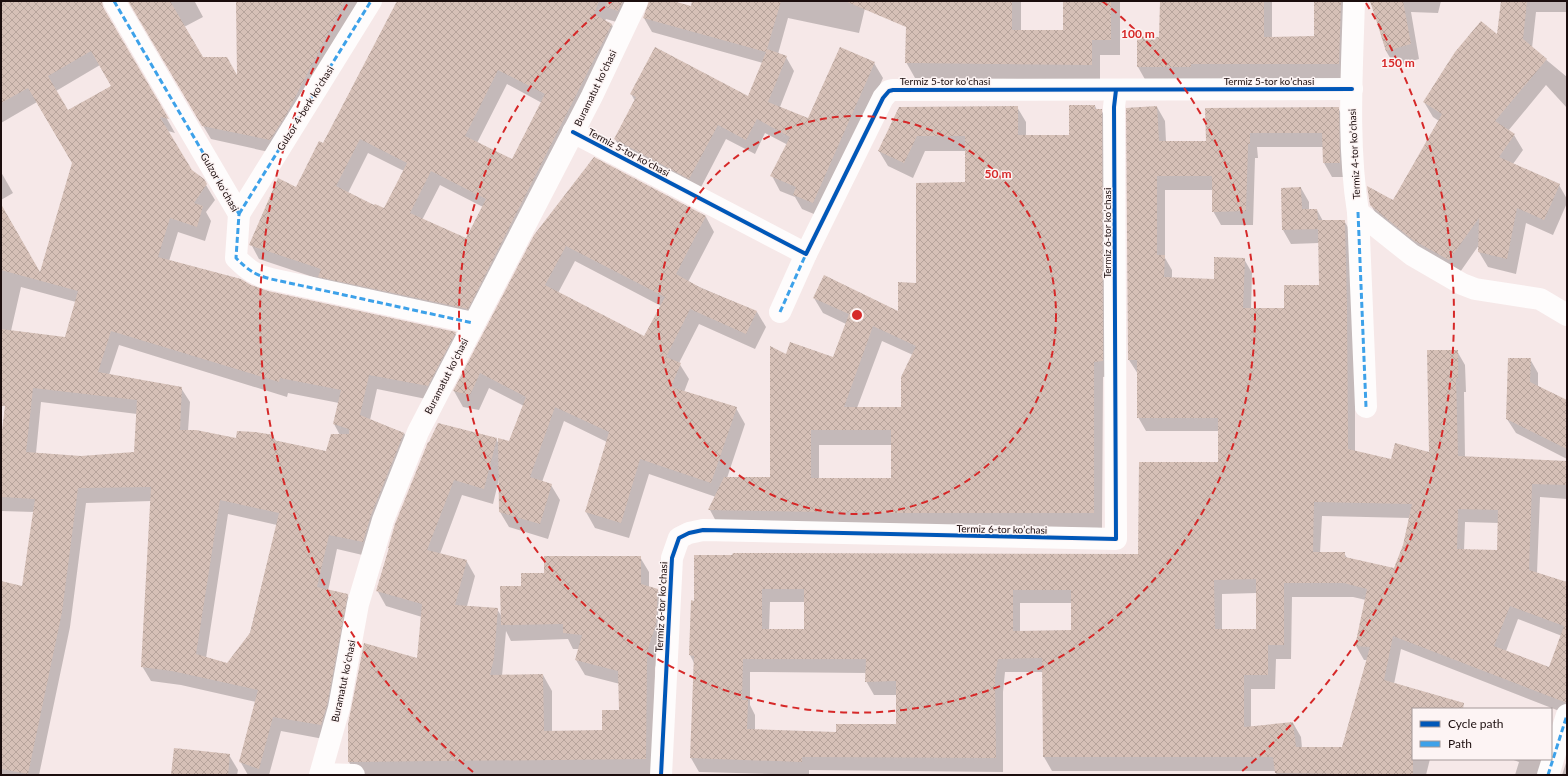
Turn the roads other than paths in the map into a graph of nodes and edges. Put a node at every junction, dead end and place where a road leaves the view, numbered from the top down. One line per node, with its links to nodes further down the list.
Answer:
1 (114, 1): 9 (street, Gulzor koʻchasi)
2 (371, 1): 9 (street, Gulzor 4-berk koʼchasi)
3 (637, 1): 7 (street, Buramatut koʻchasi)
4 (1354, 1): 5 (street, Termiz 4-tor koʼchasi)
5 (1352, 89): 6 (street, Termiz 5-tor koʼchasi); 8 (street, Termiz 4-tor koʼchasi)
6 (1116, 90): 10 (street, Termiz 5-tor koʼchasi); 18 (street, Termiz 6-tor koʼchasi)
7 (573, 132): 10 (street, Termiz 5-tor koʼchasi); 13 (street, Buramatut koʻchasi)
8 (1358, 212): 12 (street, Termiz 4-tor koʼchasi); 14 (street)
9 (239, 214): 13 (street, Gulzor koʻchasi)
10 (806, 254): 11 (street)
11 (780, 312)
12 (1567, 315)
13 (473, 323): 16 (street, Buramatut koʻchasi)
14 (1366, 407)
15 (1567, 715): 19 (street)
16 (320, 775): 17 (street)
17 (354, 775)
18 (660, 775)
19 (1548, 775)

